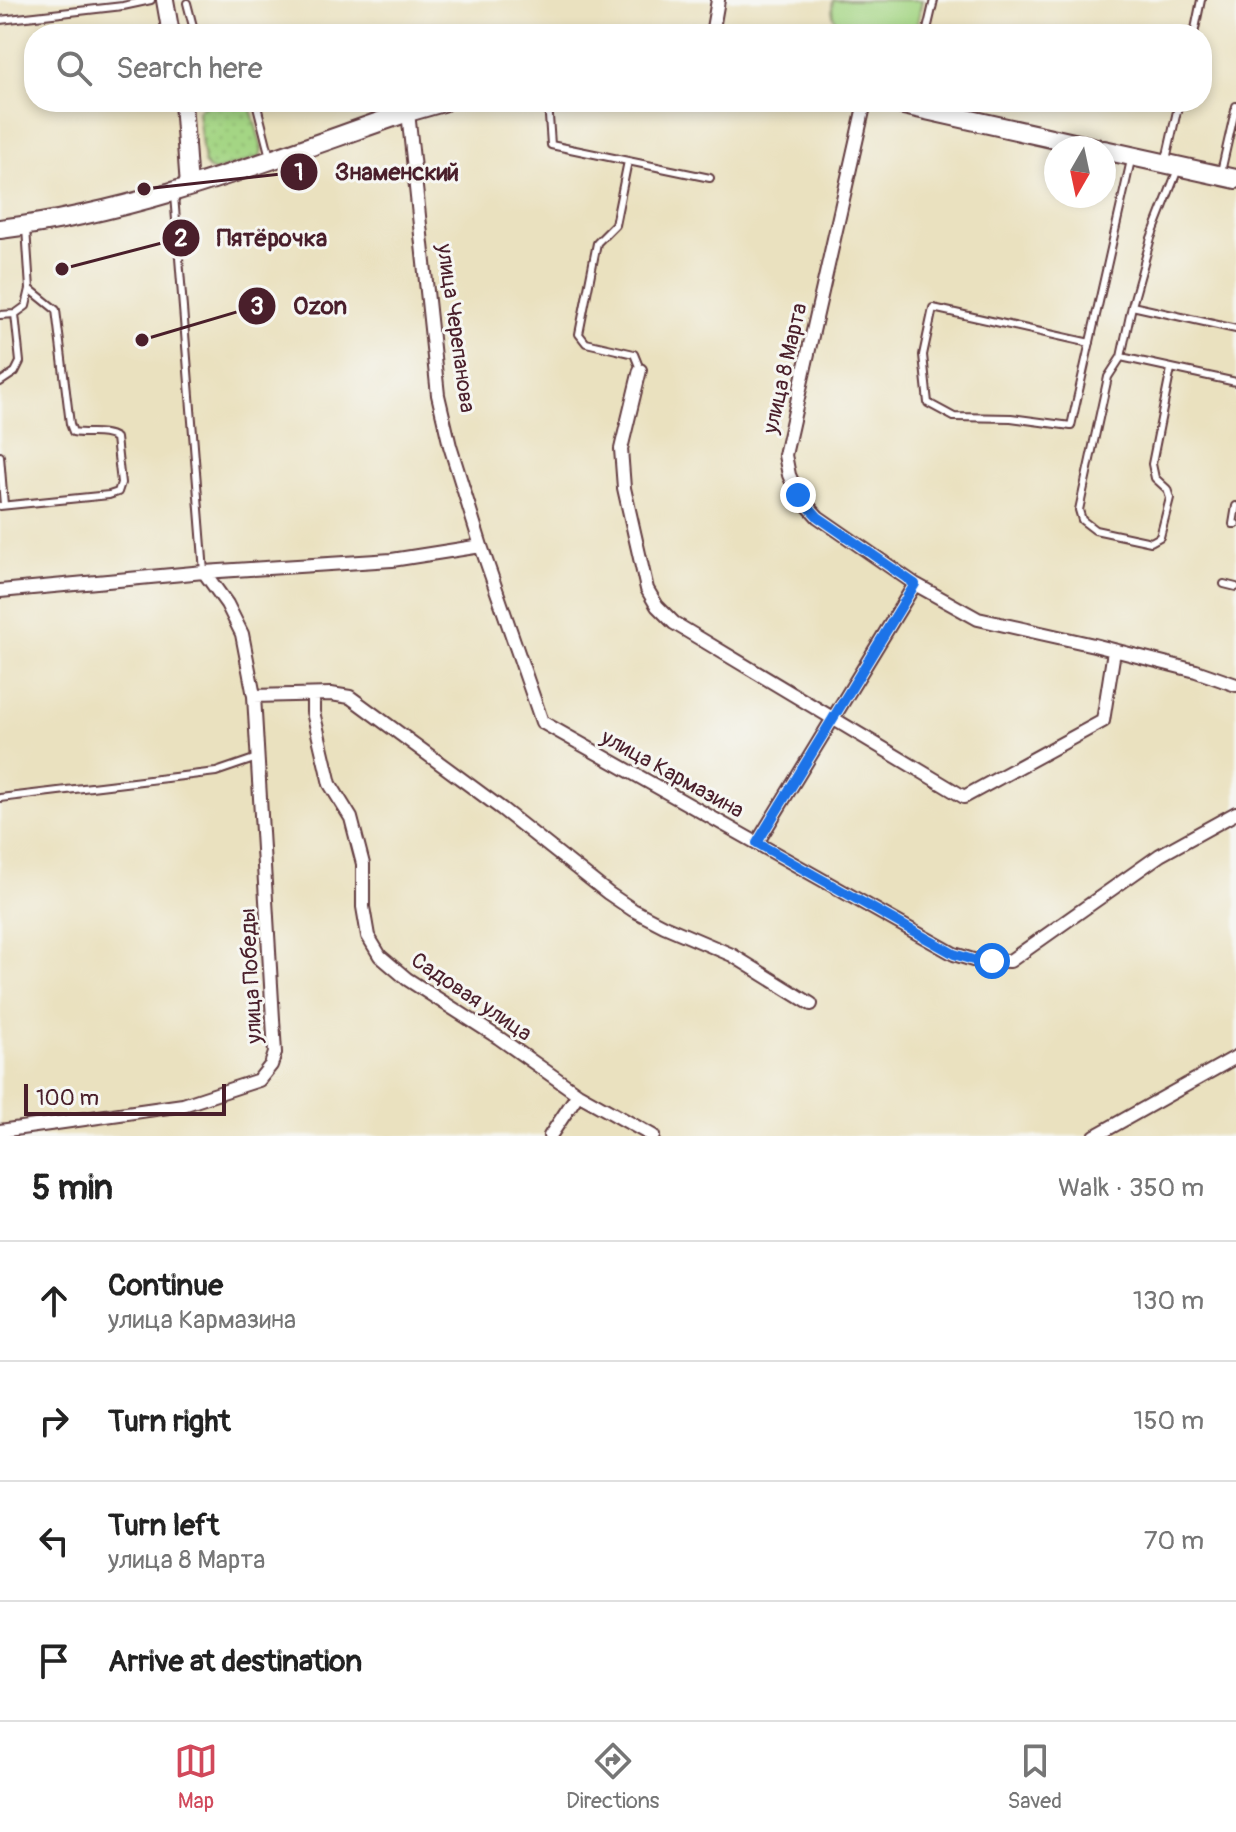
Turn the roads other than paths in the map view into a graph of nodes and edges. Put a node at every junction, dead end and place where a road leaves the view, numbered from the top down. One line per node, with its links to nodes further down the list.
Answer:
1 (151, 0): 7 (lane)
2 (165, 0): 8 (street)
3 (718, 0): 10 (street)
4 (934, 0): 11 (lane)
5 (1201, 0): 12 (lane)
6 (187, 3): 9 (lane)
7 (0, 20)
8 (169, 24)
9 (192, 24)
10 (714, 24)
11 (928, 24)
12 (1196, 24)
13 (1236, 106): 27 (lane)
14 (185, 112): 29 (street)
15 (259, 112): 24 (lane)
16 (408, 112): 24 (main road); 47 (street, улица Черепанова)
17 (549, 112): 25 (lane)
18 (863, 112): 49 (street, улица 8 Марта)
19 (945, 112): 21 (main road)
20 (1178, 112): 26 (lane)
21 (1046, 136)
22 (1116, 153): 23 (main road)
23 (1131, 156): 26 (main road); 37 (lane)
24 (271, 159): 29 (main road)
25 (628, 161): 28 (lane); 40 (lane)
26 (1172, 165): 27 (main road); 33 (lane)
27 (1228, 177)
28 (710, 178)
29 (181, 189): 30 (main road); 48 (lane)
30 (26, 226): 31 (main road); 32 (lane)
31 (0, 229)
32 (30, 289): 34 (lane); 44 (lane)
33 (1132, 306): 36 (lane); 38 (lane)
34 (15, 314): 35 (lane); 41 (lane)
35 (0, 315)
36 (1236, 329)
37 (1090, 343): 37 (lane)
38 (1121, 357): 39 (lane); 39 (lane)
39 (1171, 369): 42 (lane)
40 (640, 370): 57 (street)
41 (0, 382)
42 (1236, 382)
43 (0, 456): 44 (lane)
44 (2, 505)
45 (1236, 506): 46 (lane)
46 (1236, 524)
47 (481, 546): 48 (street); 61 (street, улица Кармазина)
48 (204, 572): 52 (street); 56 (street, улица Победы)
49 (915, 584): 53 (street, улица 8 Марта); 57 (street)
50 (1224, 584): 51 (lane)
51 (1236, 587)
52 (0, 591)
53 (1114, 651): 54 (street, улица 8 Марта); 57 (street)
54 (1236, 685)
55 (313, 695): 56 (street); 62 (street); 64 (street, Садовая улица)
56 (254, 696): 58 (street, улица Победы)
57 (833, 719): 61 (street)
58 (257, 758): 59 (lane); 65 (street, улица Победы)
59 (0, 798)
60 (1236, 813): 61 (street, улица Кармазина)
61 (757, 843)
62 (811, 1004)
63 (1236, 1057): 68 (street)
64 (578, 1094): 66 (street); 67 (street, Садовая улица)
65 (0, 1131)
66 (550, 1136)
67 (653, 1136)
68 (1095, 1136)

